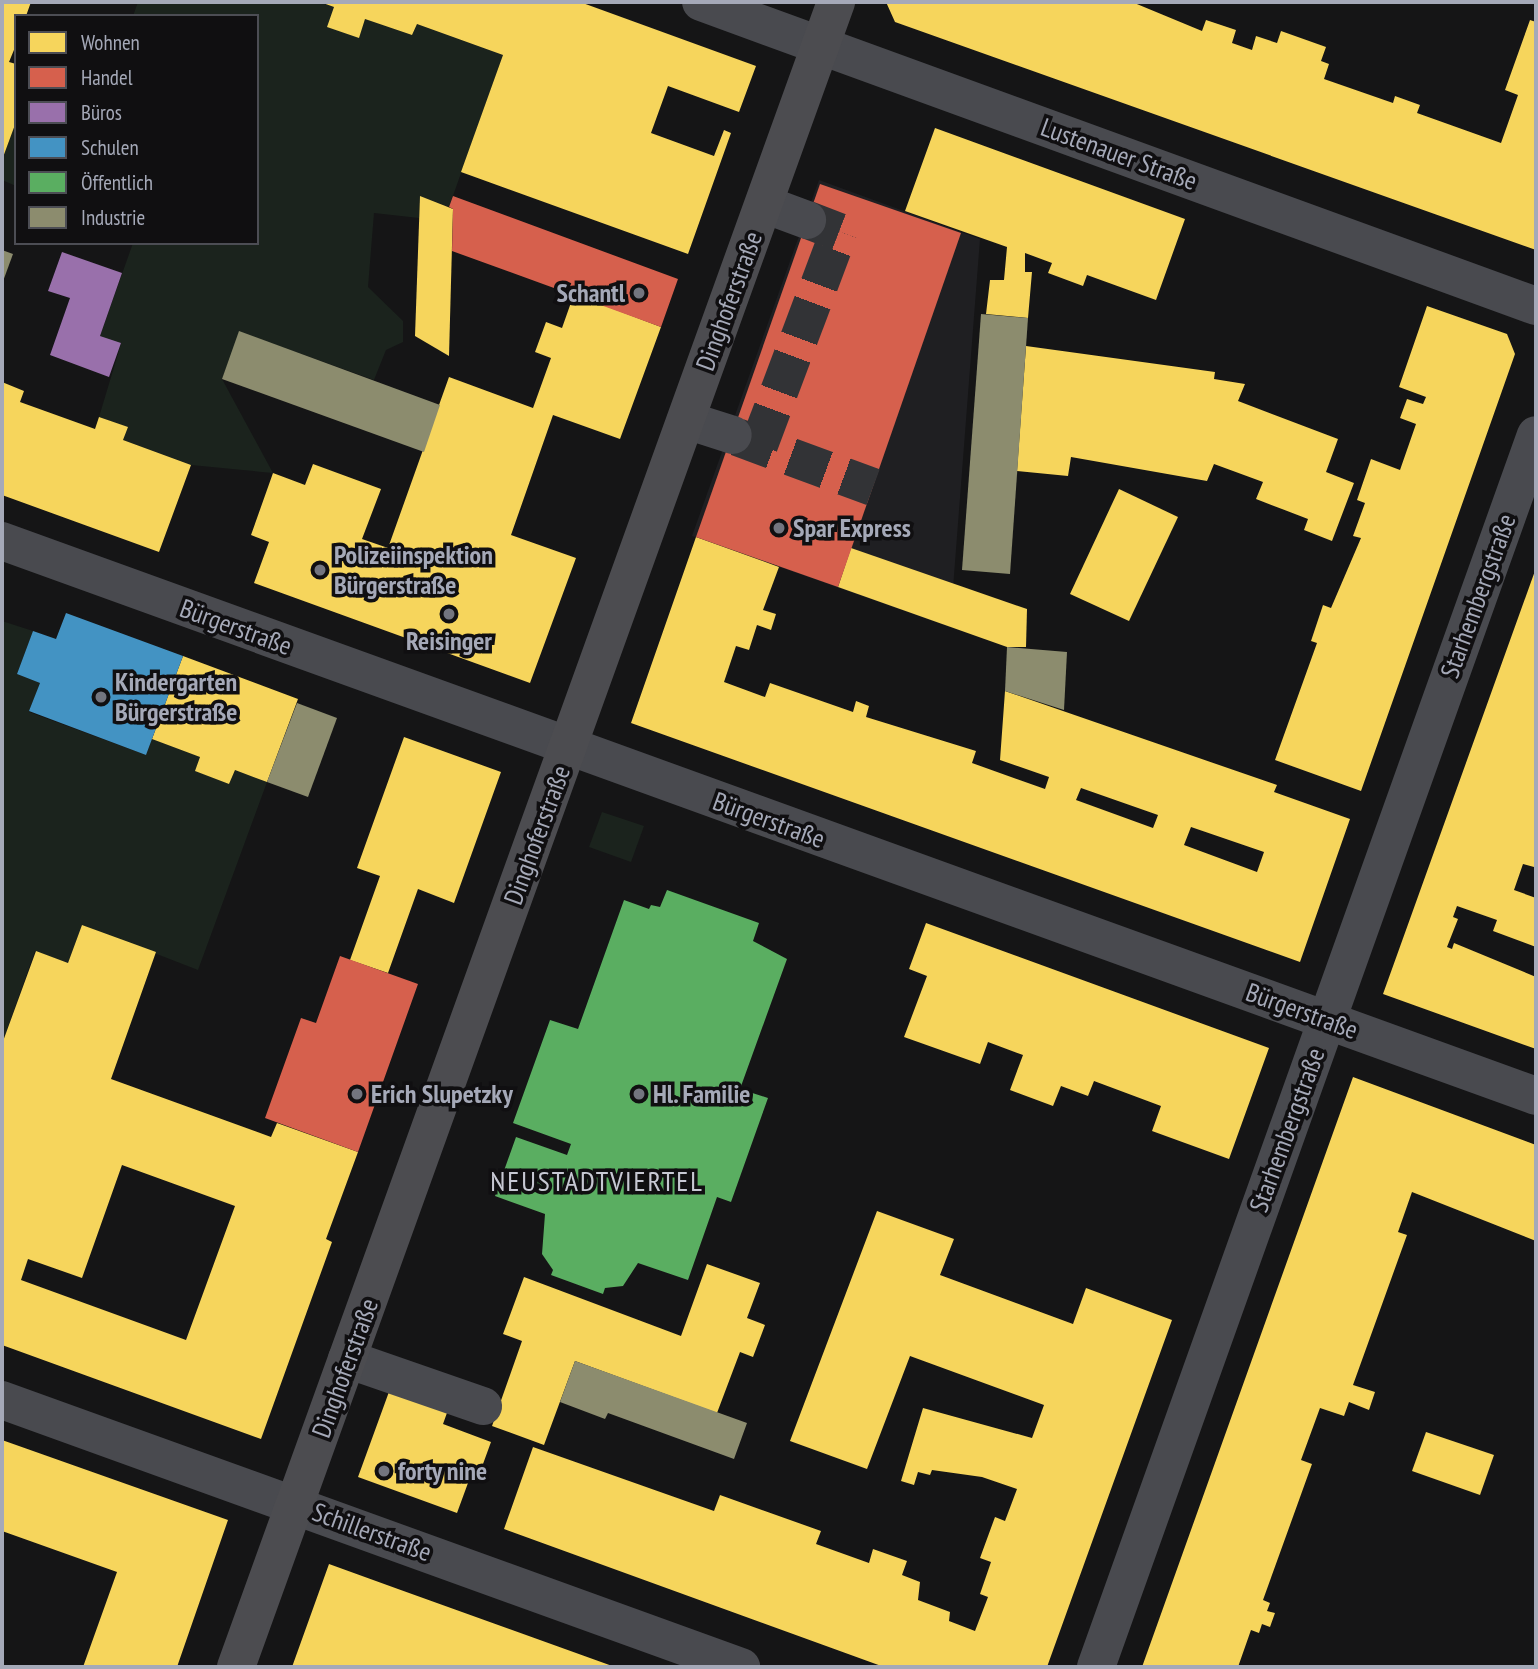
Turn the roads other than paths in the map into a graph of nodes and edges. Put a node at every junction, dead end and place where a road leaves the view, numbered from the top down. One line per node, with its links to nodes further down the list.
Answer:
1 (701, 2): 3 (street, Lustenauer Straße)
2 (836, 2): 3 (main road, Dinghoferstraße)
3 (820, 46): 4 (main road, Dinghoferstraße); 6 (street, Lustenauer Straße)
4 (764, 204): 5 (street); 7 (main road, Dinghoferstraße)
5 (807, 220)
6 (1536, 306)
7 (686, 420): 8 (street); 11 (main road, Dinghoferstraße)
8 (733, 435)
9 (1536, 435): 12 (street, Starhembergstraße)
10 (2, 541): 11 (street, Bürgerstraße)
11 (568, 748): 12 (street, Bürgerstraße); 14 (main road, Dinghoferstraße)
12 (1326, 1020): 13 (street, Bürgerstraße); 20 (street, Starhembergstraße)
13 (1536, 1097)
14 (347, 1359): 16 (street); 17 (main road, Dinghoferstraße)
15 (2, 1400): 17 (street, Schillerstraße)
16 (483, 1406)
17 (296, 1504): 18 (main road, Dinghoferstraße); 19 (street, Schillerstraße)
18 (236, 1667)
19 (741, 1667)
20 (1096, 1667)

